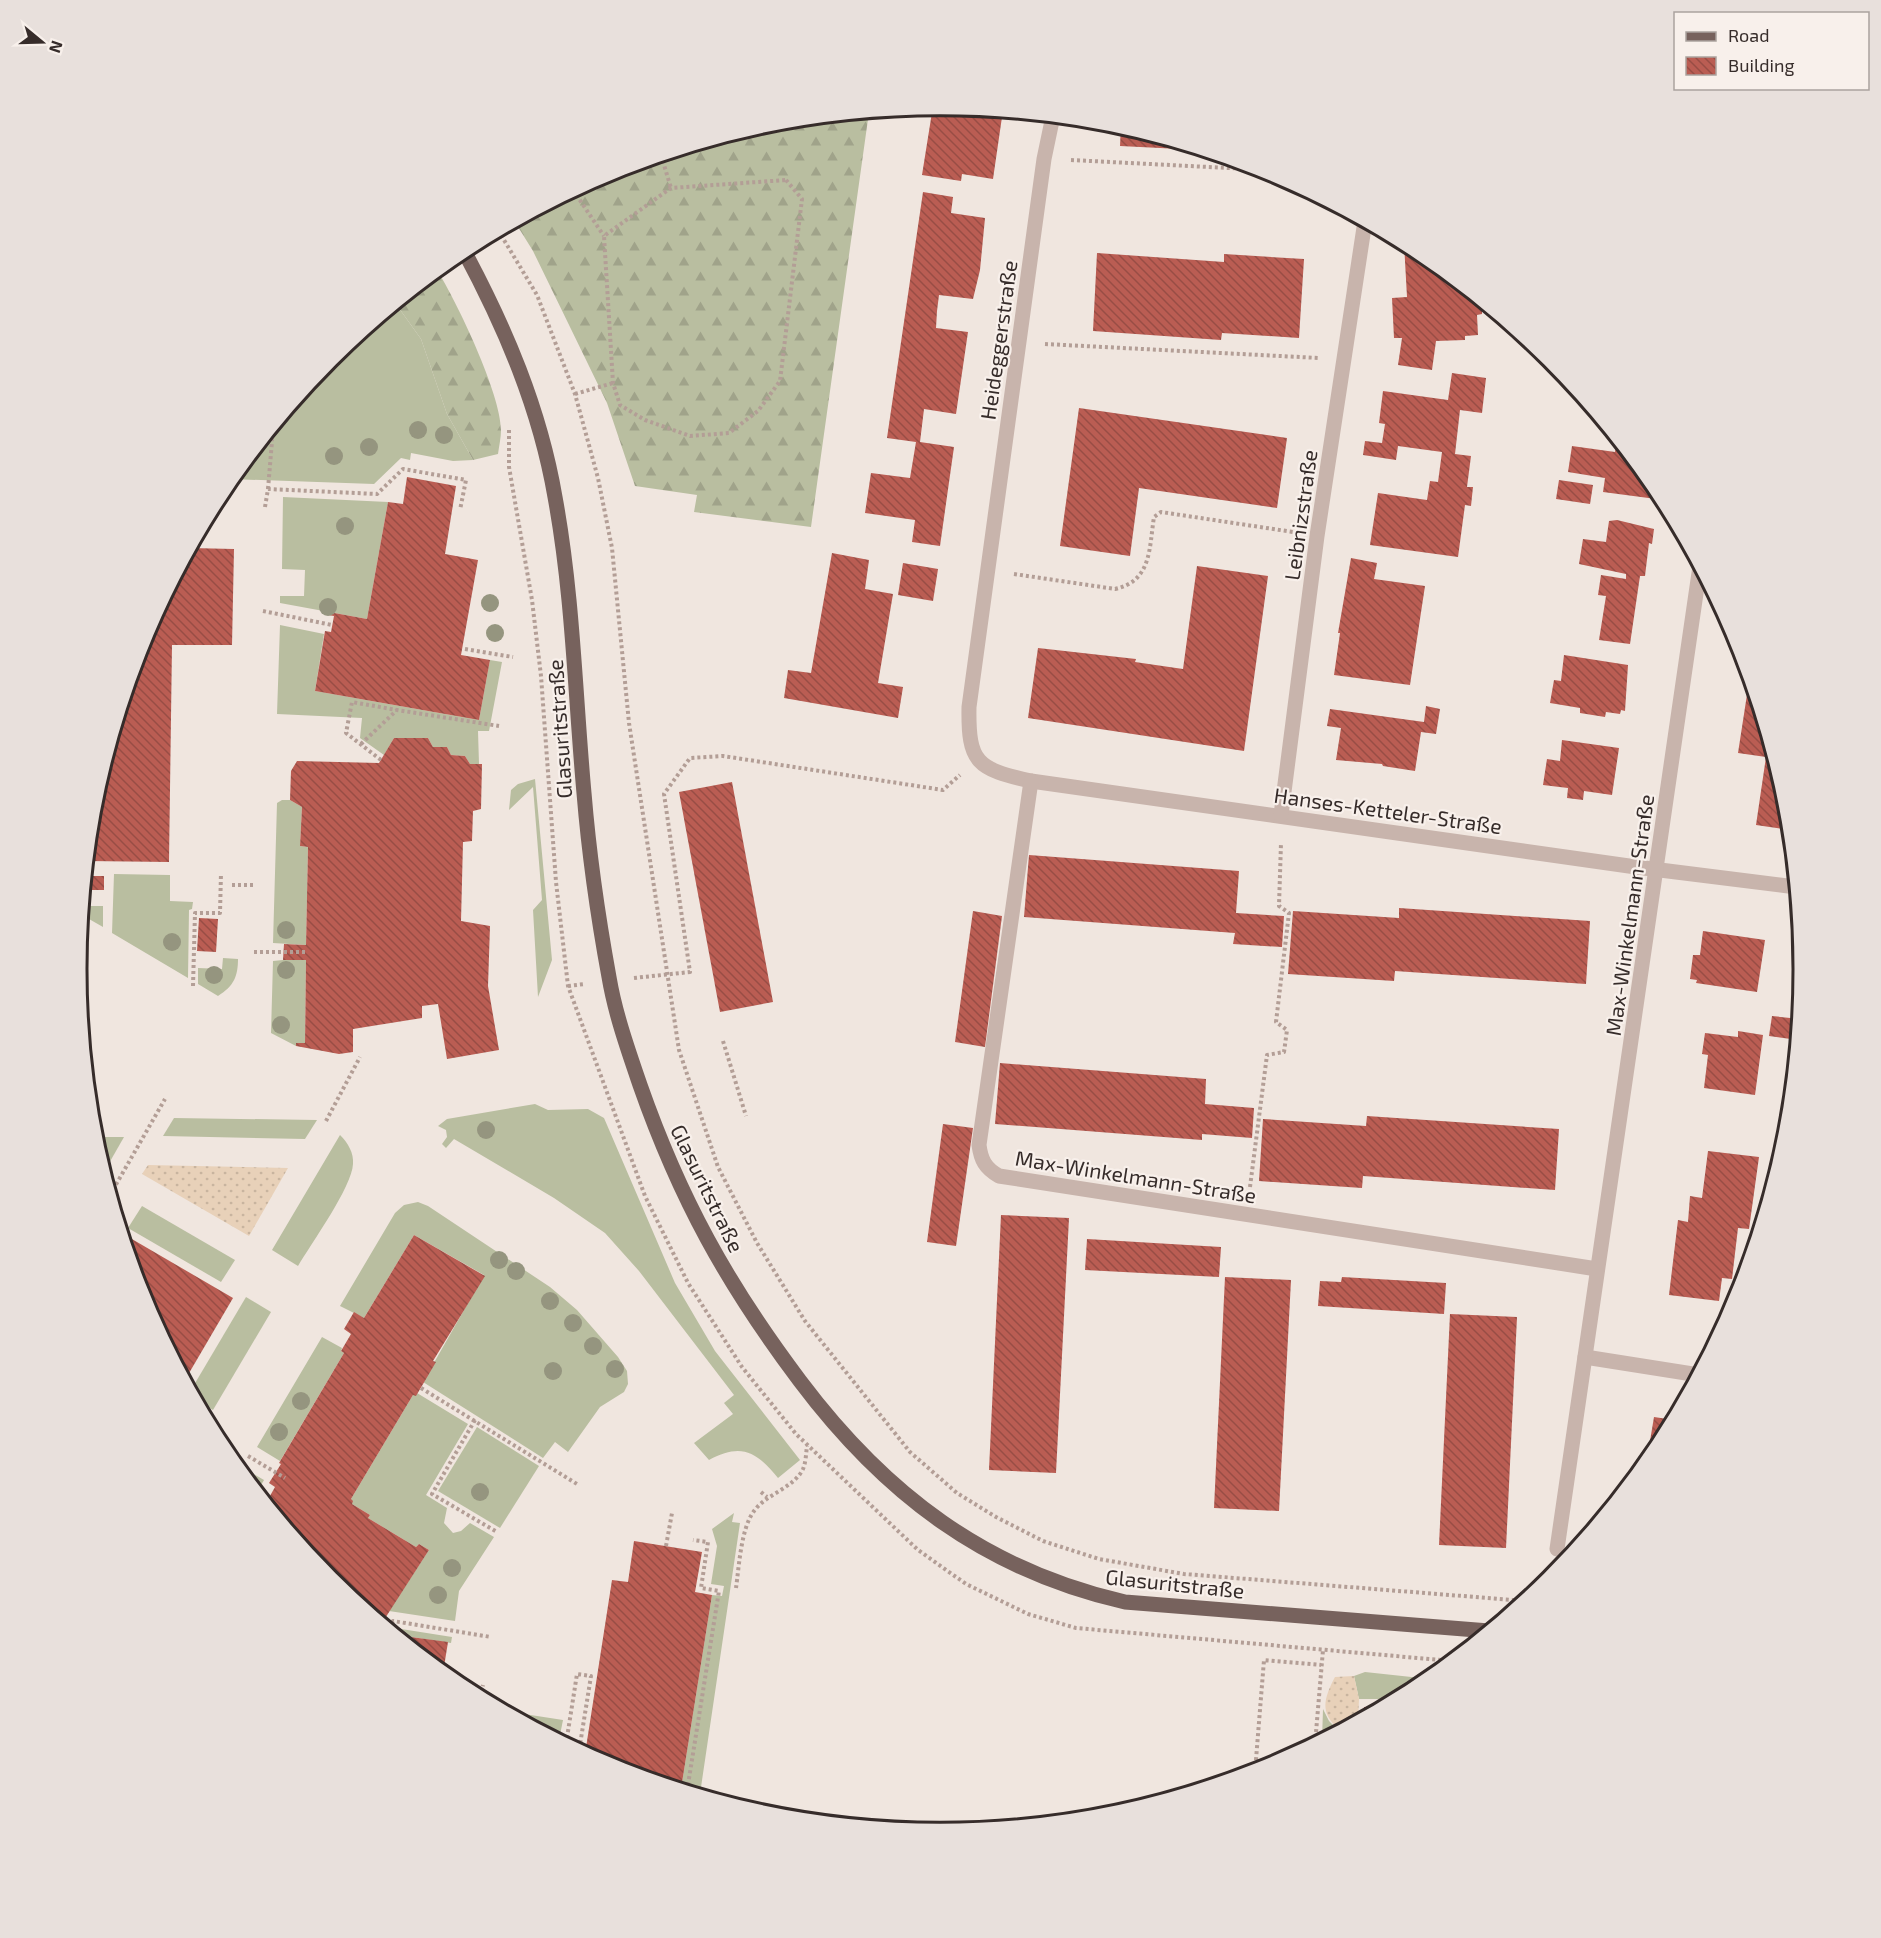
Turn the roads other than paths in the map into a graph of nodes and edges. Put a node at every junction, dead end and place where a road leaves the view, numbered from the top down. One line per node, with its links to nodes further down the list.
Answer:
1 (1052, 123): 5 (street, Heideggerstraße)
2 (1364, 228): 7 (street, Leibnizstraße)
3 (468, 258): 14 (main road, Glasuritstraße)
4 (1698, 578): 8 (street, Max-Winkelmann-Straße)
5 (978, 760): 6 (street, Hanses-Ketteler-Straße)
6 (1030, 781): 7 (street, Hanses-Ketteler-Straße); 10 (street, Max-Winkelmann-Straße)
7 (1281, 815): 8 (street, Hanses-Ketteler-Straße)
8 (1657, 869): 9 (street, Hanses-Ketteler-Straße); 10 (street, Max-Winkelmann-Straße)
9 (1790, 886)
10 (1598, 1269): 11 (street, Max-Winkelmann-Straße)
11 (1585, 1357): 12 (street); 13 (street, Max-Winkelmann-Straße)
12 (1692, 1374)
13 (1557, 1548)
14 (1479, 1630)

